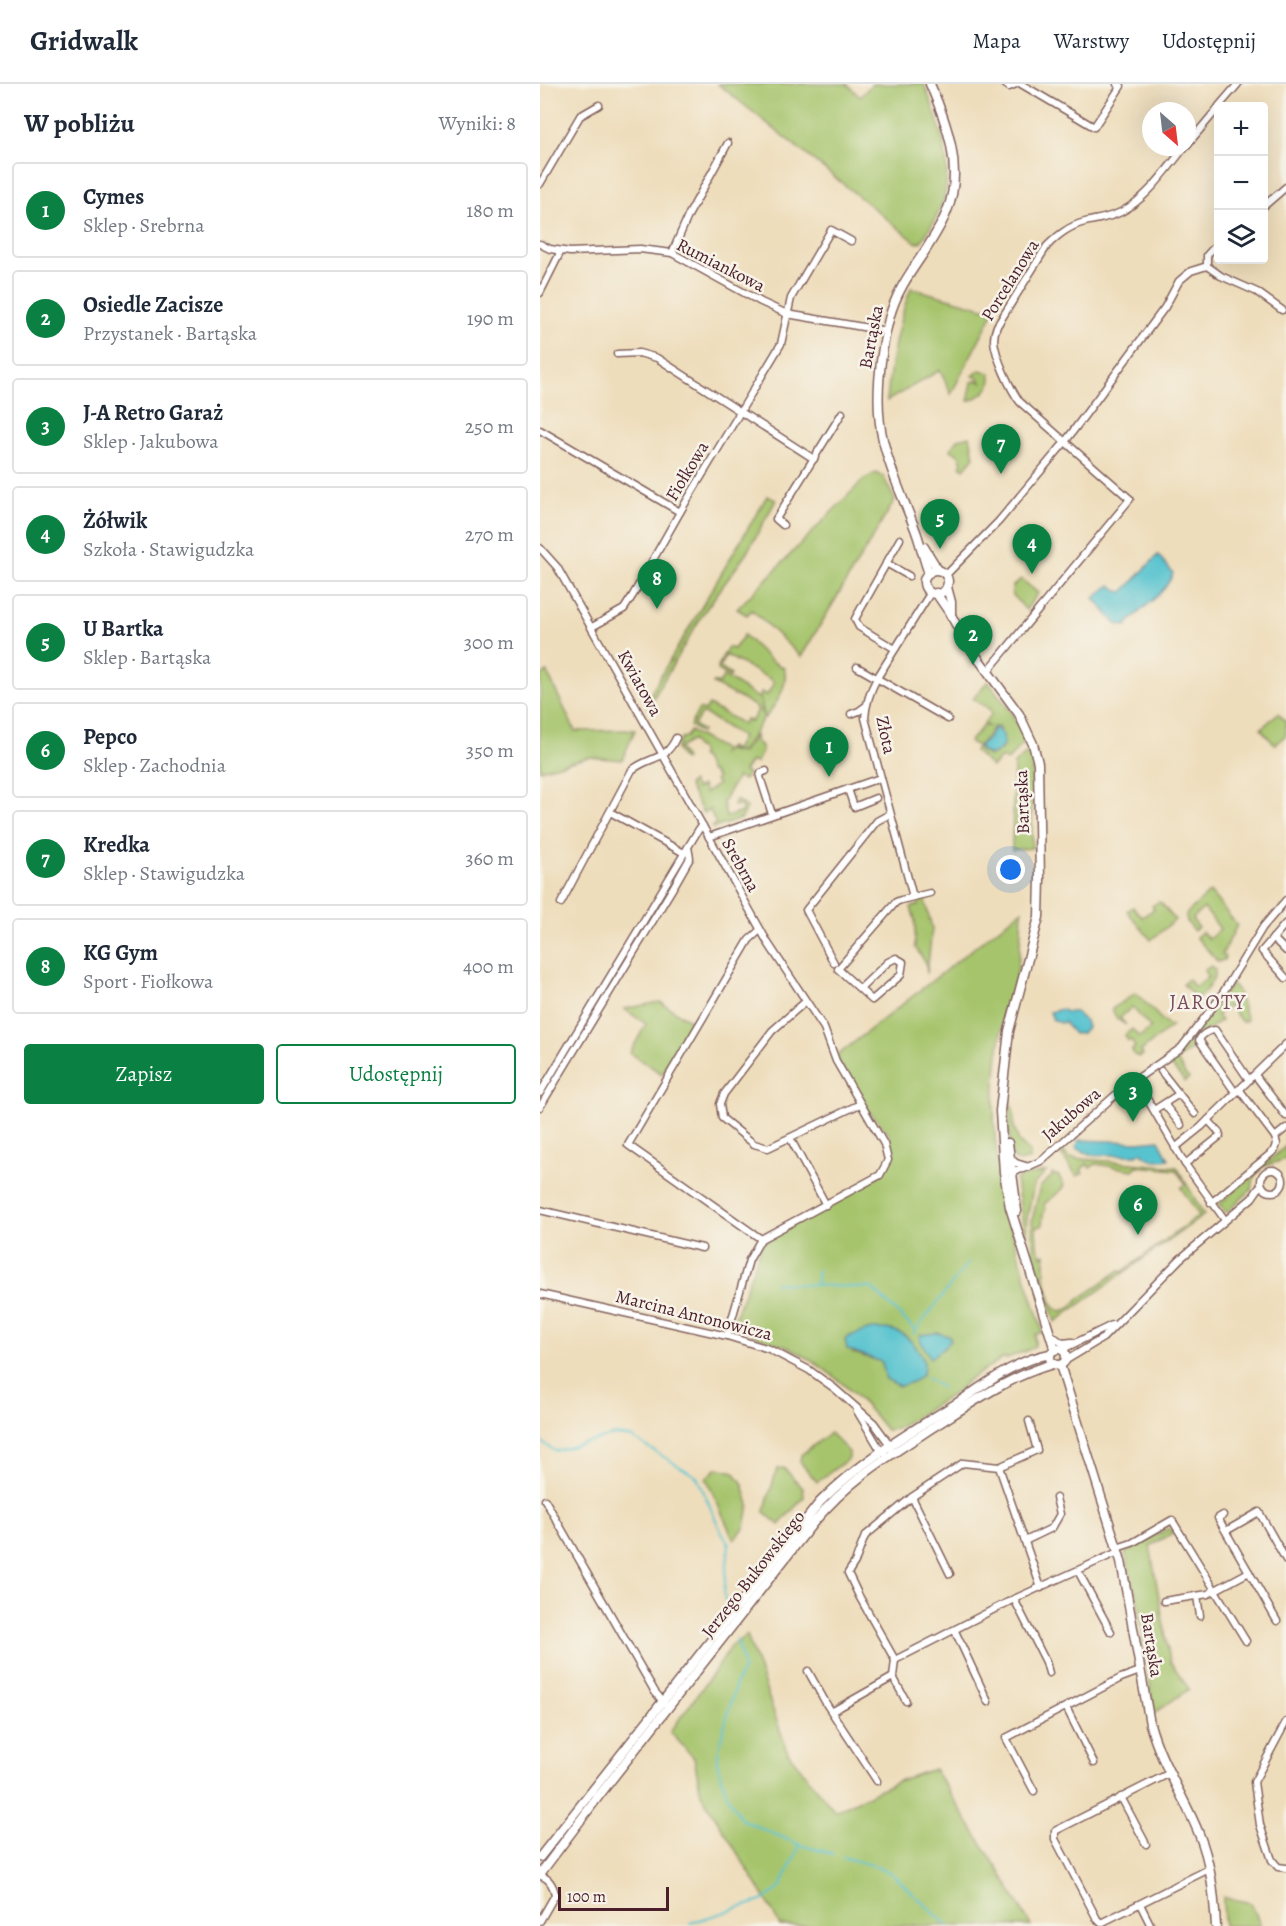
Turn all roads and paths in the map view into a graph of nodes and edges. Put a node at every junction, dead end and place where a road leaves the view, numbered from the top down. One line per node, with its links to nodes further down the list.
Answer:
1 (930, 84): 25 (street, Bartąska)
2 (1005, 84): 3 (street)
3 (1016, 84)
4 (1020, 84): 5 (street)
5 (1117, 84)
6 (1238, 84): 7 (street, Porcelanowa)
7 (1223, 102)
8 (599, 105): 13 (street)
9 (1214, 113): 10 (street, Porcelanowa)
10 (1196, 134)
11 (728, 143): 20 (street)
12 (1178, 156): 30 (street, Porcelanowa)
13 (540, 184)
14 (1286, 187): 15 (street)
15 (1268, 202)
16 (850, 241): 24 (street, Fiołkowa)
17 (540, 244): 19 (street, Rumiankowa)
18 (1214, 247): 21 (street)
19 (561, 251): 20 (street, Rumiankowa); 22 (street)
20 (672, 253): 24 (street, Rumiankowa)
21 (1207, 266): 23 (street); 30 (street)
22 (540, 293)
23 (1282, 310)
24 (787, 314): 25 (street, Rumiankowa); 27 (street, Fiołkowa)
25 (886, 331): 37 (street, Bartąska)
26 (617, 354): 27 (street)
27 (741, 411): 31 (street); 32 (street, Fiołkowa)
28 (842, 413): 31 (street)
29 (540, 430): 32 (street)
30 (1065, 442): 38 (street); 46 (street, Porcelanowa)
31 (814, 459): 33 (street)
32 (680, 512): 43 (street, Fiołkowa)
33 (783, 525)
34 (900, 539): 36 (street)
35 (540, 548): 43 (street, Kwiatowa)
36 (886, 563): 39 (street); 44 (street)
37 (933, 571): 38 (street, Bartąska); 41 (street, Bartąska)
38 (946, 575): 40 (street, Bartąska)
39 (909, 576)
40 (947, 587): 41 (street); 42 (street, Bartąska)
41 (933, 593): 42 (street, Bartąska); 44 (street, Złota)
42 (951, 615): 46 (street, Bartąska)
43 (592, 627): 52 (street, Kwiatowa)
44 (895, 648): 47 (street, Złota)
45 (856, 667): 47 (street)
46 (988, 671): 79 (street, Bartąska)
47 (877, 678): 48 (street, Złota); 50 (street)
48 (866, 706): 49 (street); 54 (street, Złota)
49 (851, 714)
50 (948, 718)
51 (676, 738): 52 (street)
52 (664, 756): 57 (street); 60 (street, Kwiatowa)
53 (766, 771): 58 (street)
54 (880, 778): 55 (street, Srebrna); 59 (street, Złota)
55 (848, 789): 56 (street); 58 (street, Srebrna)
56 (876, 798)
57 (610, 812): 62 (street); 66 (street)
58 (772, 814): 61 (street, Srebrna)
59 (890, 814): 64 (street, Złota); 72 (street)
60 (703, 826): 61 (street, Kwiatowa); 62 (street)
61 (709, 837): 69 (street, Srebrna)
62 (686, 850): 82 (street); 86 (street)
63 (930, 893): 64 (street)
64 (912, 897): 74 (street)
65 (1286, 900): 67 (street, Jakubowa)
66 (561, 903)
67 (1276, 912): 68 (street); 80 (street, Jakubowa)
68 (1286, 923): 70 (street)
69 (760, 930): 75 (street, Srebrna); 109 (street)
70 (1273, 938): 71 (street); 73 (street)
71 (1286, 951)
72 (834, 963)
73 (1286, 978)
74 (860, 989): 74 (street)
75 (805, 1002): 84 (street, Srebrna); 94 (street)
76 (1286, 1044): 78 (street)
77 (1161, 1071): 83 (street)
78 (1252, 1078): 81 (street); 81 (street); 89 (street)
79 (1003, 1080): 96 (street, Bartąska); 99 (street, Bartąska)
80 (1136, 1080): 87 (street); 98 (street, Jakubowa)
81 (1237, 1090): 90 (street); 93 (street)
82 (540, 1093)
83 (1179, 1094): 85 (street); 88 (street)
84 (860, 1104): 94 (street); 106 (street, Srebrna)
85 (1164, 1104): 87 (street); 91 (street)
86 (540, 1107)
87 (1154, 1110): 95 (street)
88 (1195, 1114)
89 (1286, 1116)
90 (1208, 1120): 95 (street); 97 (street)
91 (1181, 1125)
92 (1286, 1128): 93 (street)
93 (1275, 1137): 105 (street)
94 (790, 1138): 106 (street)
95 (1175, 1148): 97 (street)
96 (1009, 1156): 98 (street); 99 (street, Bartąska)
97 (1185, 1164): 105 (street)
98 (1030, 1167): 99 (street, Jakubowa)
99 (1007, 1172): 113 (street, Bartąska)
100 (1284, 1172): 101 (street); 103 (street)
101 (1261, 1185): 102 (street); 104 (street)
102 (1268, 1191): 103 (street); 104 (street)
103 (1283, 1191)
104 (1252, 1198): 108 (street)
105 (1211, 1203): 108 (street)
106 (826, 1204): 109 (street)
107 (540, 1210): 110 (street)
108 (1225, 1220): 112 (street)
109 (761, 1239): 114 (street)
110 (702, 1248)
111 (540, 1294): 114 (street, Marcina Antonowicza)
112 (1116, 1324): 115 (street); 117 (street)
113 (1050, 1334): 115 (street); 116 (street, Bartąska); 118 (street)
114 (727, 1336): 122 (street, Marcina Antonowicza)
115 (1076, 1342): 116 (street)
116 (1056, 1351): 118 (street, Jerzego Bukowskiego); 119 (street); 119 (street)
117 (1080, 1353): 119 (street); 121 (street)
118 (1036, 1357): 124 (street, Jerzego Bukowskiego)
119 (1059, 1363): 120 (street, Jerzego Bukowskiego); 121 (street, Bartąska)
120 (1040, 1368): 121 (street); 126 (street, Jerzego Bukowskiego)
121 (1064, 1377): 134 (street, Bartąska)
122 (857, 1411): 124 (street, Marcina Antonowicza); 125 (street, Marcina Antonowicza)
123 (1029, 1421): 127 (street)
124 (890, 1445): 125 (street, Jerzego Bukowskiego); 126 (street)
125 (881, 1451): 126 (street); 156 (street, Jerzego Bukowskiego)
126 (890, 1455): 156 (street, Jerzego Bukowskiego)
127 (999, 1467): 128 (street); 133 (street)
128 (912, 1497): 138 (street); 149 (street)
129 (1056, 1498): 133 (street)
130 (545, 1500): 156 (street)
131 (1223, 1515): 132 (street)
132 (1226, 1531): 135 (street); 137 (street)
133 (1024, 1541): 139 (street)
134 (1118, 1550): 136 (street); 140 (street); 151 (street, Bartąska)
135 (1286, 1560)
136 (1078, 1570): 139 (street); 147 (street)
137 (1249, 1572): 140 (street); 145 (street)
138 (950, 1574)
139 (1041, 1588): 142 (street)
140 (1217, 1590): 141 (street); 148 (street)
141 (1197, 1596): 143 (street); 144 (street)
142 (1014, 1599): 146 (street); 152 (street)
143 (1164, 1601)
144 (1200, 1616)
145 (1277, 1621)
146 (955, 1631): 149 (street); 155 (street)
147 (1111, 1632)
148 (1246, 1641)
149 (895, 1660): 153 (street)
150 (808, 1671): 158 (street)
151 (1140, 1671): 157 (street); 161 (street, Bartąska)
152 (1049, 1673)
153 (894, 1677): 154 (street); 158 (street)
154 (906, 1701)
155 (988, 1702)
156 (666, 1704): 166 (street, Jerzego Bukowskiego); 169 (street, Jerzego Bukowskiego)
157 (1066, 1707): 160 (street); 163 (street)
158 (833, 1711): 162 (street)
159 (1286, 1722): 167 (street)
160 (1094, 1763)
161 (1168, 1774): 164 (street); 168 (street, Bartąska)
162 (877, 1781)
163 (1035, 1791)
164 (1121, 1797): 165 (street); 170 (street)
165 (1146, 1844)
166 (540, 1857)
167 (1286, 1868)
168 (1209, 1869): 170 (street); 175 (street, Bartąska)
169 (540, 1875): 171 (street)
170 (1140, 1904): 174 (street)
171 (546, 1910): 172 (street); 173 (street)
172 (550, 1917)
173 (540, 1921)
174 (1150, 1926)
175 (1216, 1926)

